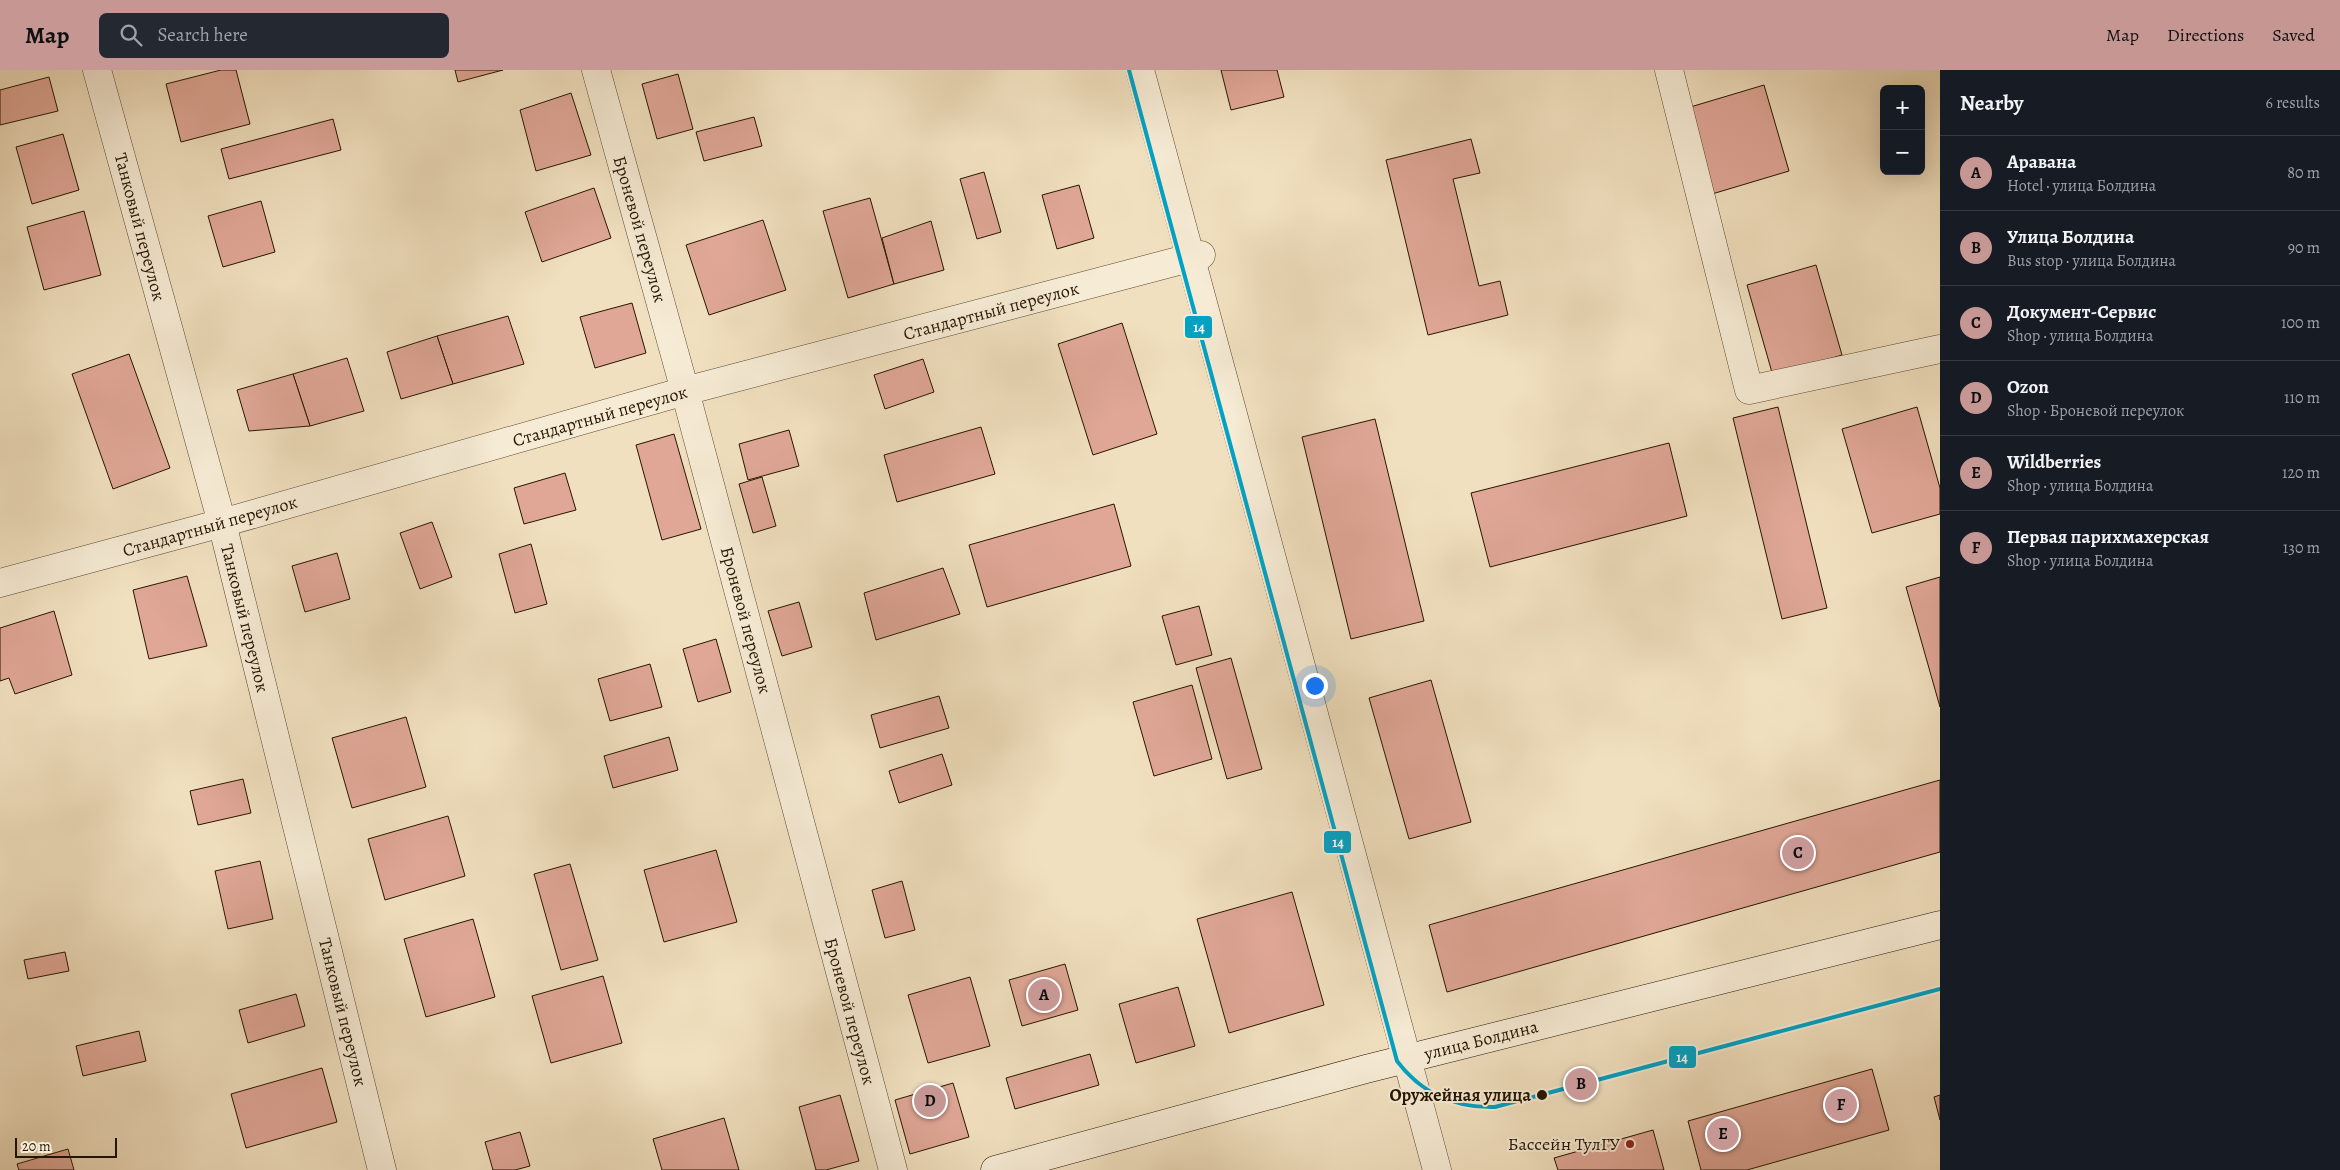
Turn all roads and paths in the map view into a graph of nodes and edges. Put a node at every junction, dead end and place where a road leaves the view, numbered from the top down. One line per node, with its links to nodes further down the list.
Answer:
1 (97, 70): 8 (street, Танковый переулок)
2 (596, 70): 7 (street, Броневой переулок)
3 (1140, 70): 5 (street)
4 (1669, 70): 6 (street)
5 (1196, 257): 7 (street, Стандартный переулок); 11 (street)
6 (1940, 349)
7 (685, 391): 8 (street, Стандартный переулок); 13 (street, Броневой переулок)
8 (222, 523): 9 (street, Стандартный переулок); 12 (street, Танковый переулок)
9 (0, 584)
10 (1940, 925): 11 (street, улица Болдина)
11 (1408, 1058): 14 (street, улица Болдина); 15 (street)
12 (382, 1170)
13 (893, 1170)
14 (995, 1170)
15 (1437, 1170)

